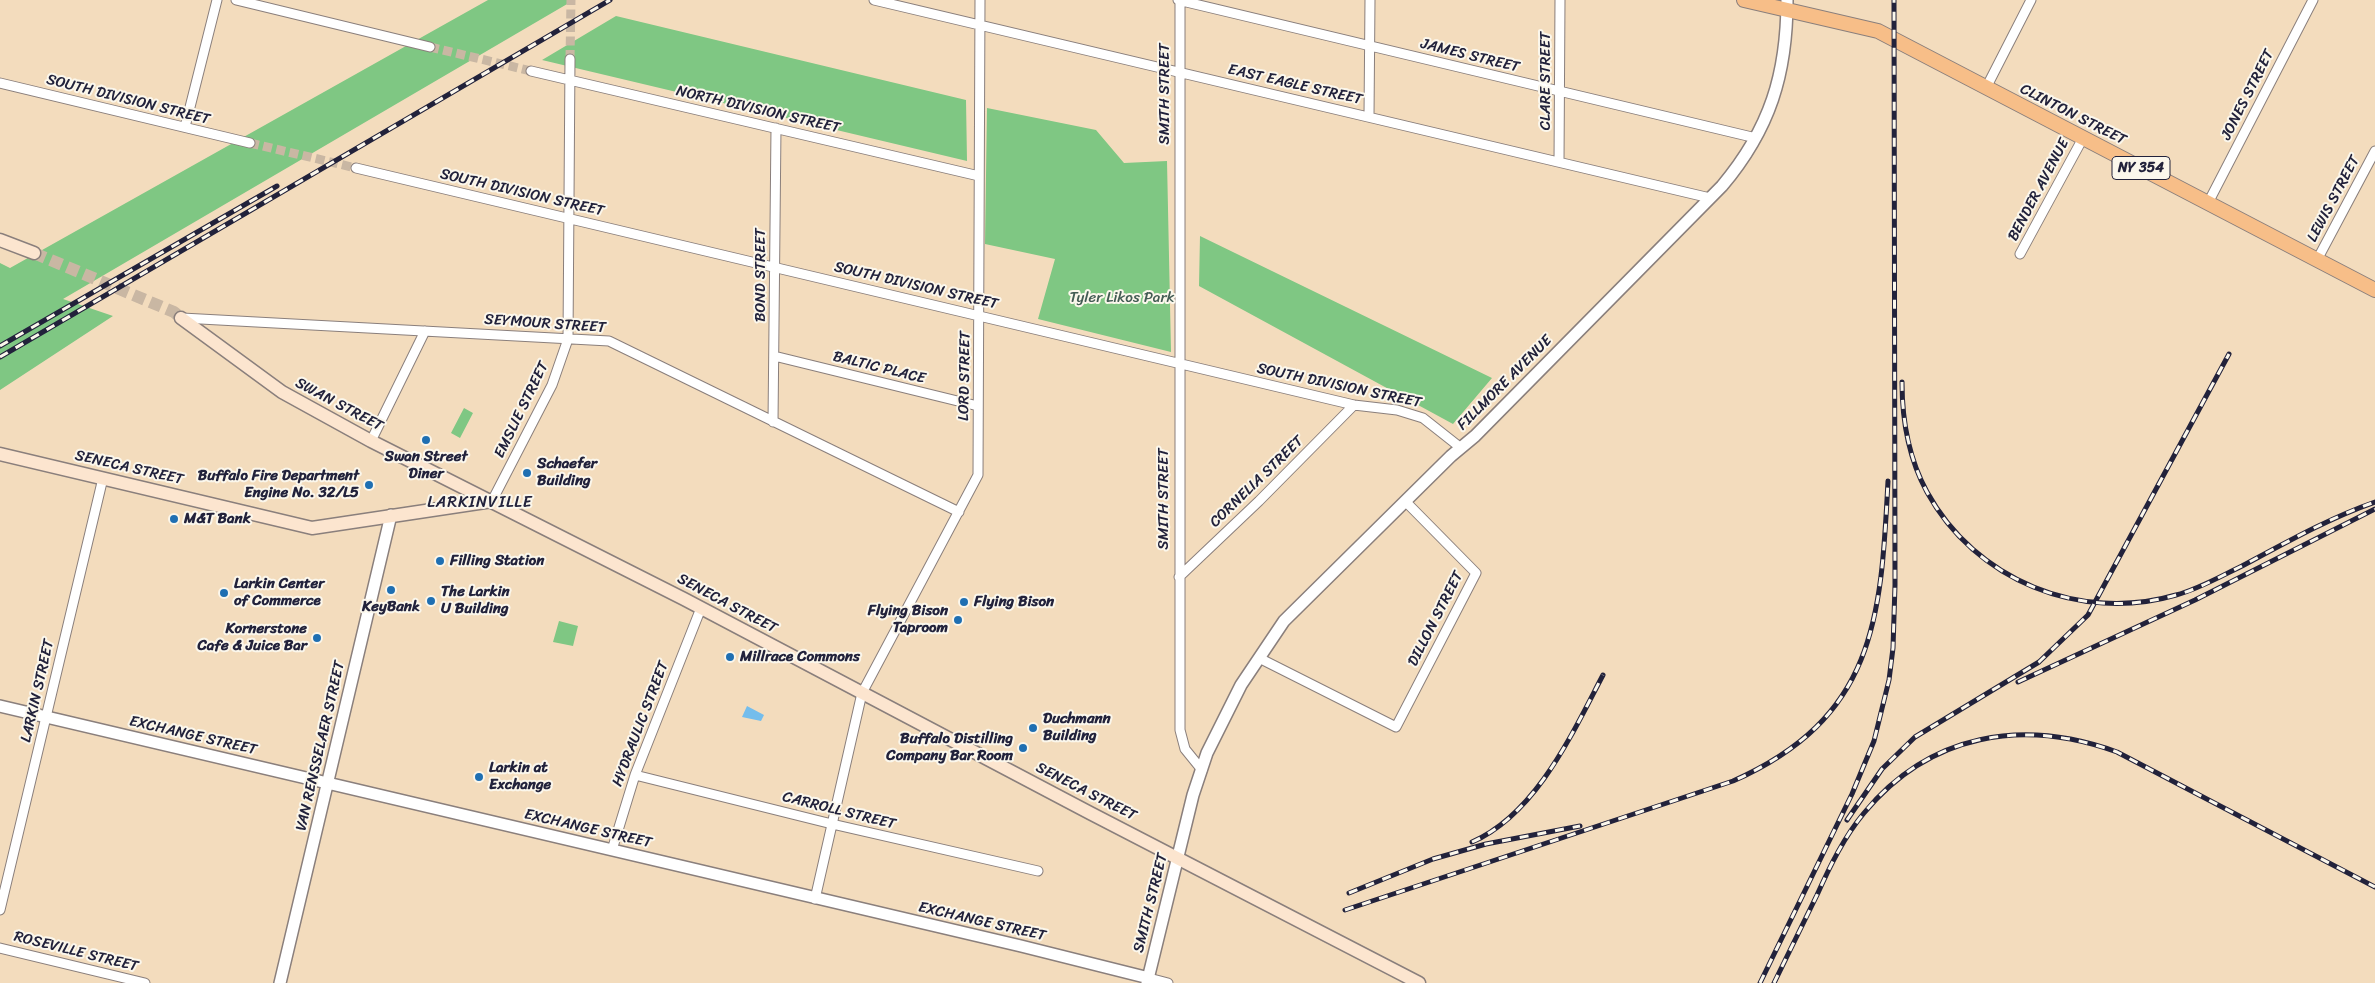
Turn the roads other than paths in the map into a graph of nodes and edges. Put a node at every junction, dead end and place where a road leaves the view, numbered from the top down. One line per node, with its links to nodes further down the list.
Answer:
1 (217, 0): 23 (street)
2 (236, 0): 14 (street)
3 (874, 0): 12 (street, EAST EAGLE STREET)
4 (980, 0): 12 (street, LORD STREET)
5 (1179, 0): 13 (street, JAMES STREET); 17 (street, SMITH STREET)
6 (1370, 0): 13 (street)
7 (1560, 0): 21 (street, CLARE STREET)
8 (1744, 0): 11 (main road, CLINTON STREET / NY 354)
9 (2031, 0): 20 (street)
10 (2313, 0): 33 (street, JONES STREET)
11 (1787, 5): 20 (main road, CLINTON STREET / NY 354); 25 (street, FILLMORE AVENUE)
12 (980, 25): 17 (street, EAST EAGLE STREET); 31 (street, LORD STREET)
13 (1369, 46): 21 (street, JAMES STREET); 22 (street)
14 (430, 47)
15 (570, 58): 18 (street, EMSLIE STREET)
16 (531, 71): 18 (street, NORTH DIVISION STREET)
17 (1180, 72): 22 (street, EAST EAGLE STREET); 46 (street, SMITH STREET)
18 (569, 81): 24 (street, NORTH DIVISION STREET); 34 (street, EMSLIE STREET)
19 (0, 83): 23 (street, SOUTH DIVISION STREET)
20 (1986, 88): 26 (main road, CLINTON STREET / NY 354)
21 (1560, 92): 25 (street, JAMES STREET); 29 (street, CLARE STREET)
22 (1369, 116): 29 (street, EAST EAGLE STREET)
23 (185, 128): 27 (street, SOUTH DIVISION STREET)
24 (776, 128): 31 (street, NORTH DIVISION STREET); 39 (street, BOND STREET)
25 (1756, 138): 32 (street, FILLMORE AVENUE)
26 (2083, 138): 33 (main road, CLINTON STREET / NY 354); 37 (street, BENDER AVENUE)
27 (250, 144)
28 (2375, 151): 38 (street, LEWIS STREET)
29 (1559, 162): 32 (street, EAST EAGLE STREET)
30 (356, 168): 34 (street, SOUTH DIVISION STREET)
31 (979, 176): 41 (street, LORD STREET)
32 (1710, 198): 51 (street, FILLMORE AVENUE)
33 (2208, 203): 38 (main road, CLINTON STREET / NY 354)
34 (569, 218): 39 (street, SOUTH DIVISION STREET); 44 (street, EMSLIE STREET)
35 (0, 240): 36 (main road)
36 (34, 253)
37 (2020, 254)
38 (2317, 260): 40 (main road, CLINTON STREET / NY 354)
39 (775, 267): 41 (street, SOUTH DIVISION STREET); 45 (street, BOND STREET)
40 (2375, 290)
41 (980, 314): 46 (street, SOUTH DIVISION STREET); 48 (street, LORD STREET)
42 (181, 318): 43 (street, SEYMOUR STREET); 50 (main road, SWAN STREET)
43 (425, 331): 44 (street, SEYMOUR STREET); 50 (street)
44 (568, 339): 49 (street, SEYMOUR STREET); 54 (street, EMSLIE STREET)
45 (774, 356): 48 (street, BALTIC PLACE); 49 (street, BOND STREET)
46 (1178, 364): 47 (street, SOUTH DIVISION STREET); 58 (street, SMITH STREET)
47 (1354, 405): 51 (street, SOUTH DIVISION STREET); 58 (street, CORNELIA STREET)
48 (978, 406): 56 (street, LORD STREET)
49 (773, 422): 56 (street, SEYMOUR STREET)
50 (371, 441): 54 (main road, SWAN STREET)
51 (1461, 448): 55 (street, FILLMORE AVENUE)
52 (0, 454): 53 (main road, SENECA STREET)
53 (103, 478): 57 (main road, SENECA STREET); 63 (street, LARKIN STREET)
54 (492, 501): 57 (main road, SENECA STREET); 59 (main road, SENECA STREET)
55 (1406, 502): 60 (street, FILLMORE AVENUE); 60 (street, DILLON STREET)
56 (959, 512): 61 (street, LORD STREET)
57 (391, 515): 66 (street, VAN RENSSELAER STREET)
58 (1179, 577): 64 (street, SMITH STREET)
59 (700, 608): 61 (main road, SENECA STREET); 65 (street, HYDRAULIC STREET)
60 (1259, 658): 64 (street, FILLMORE AVENUE)
61 (862, 693): 67 (street, LORD STREET); 69 (main road, SENECA STREET)
62 (0, 706): 63 (street, EXCHANGE STREET)
63 (47, 718): 66 (street, EXCHANGE STREET); 72 (street, LARKIN STREET)
64 (1202, 770): 69 (street, SMITH STREET)
65 (635, 775): 67 (street, CARROLL STREET); 68 (street, HYDRAULIC STREET)
66 (328, 782): 68 (street, EXCHANGE STREET); 76 (street, VAN RENSSELAER STREET)
67 (832, 824): 70 (street, CARROLL STREET); 71 (street, LORD STREET)
68 (612, 850): 71 (street, EXCHANGE STREET)
69 (1178, 858): 74 (street, SMITH STREET); 78 (main road, SENECA STREET)
70 (1038, 871)
71 (815, 899): 74 (street, EXCHANGE STREET)
72 (0, 910)
73 (0, 948): 75 (street, ROSEVILLE STREET)
74 (1148, 980): 77 (street, EXCHANGE STREET)
75 (145, 983)
76 (280, 983)
77 (1168, 983)
78 (1420, 983)

